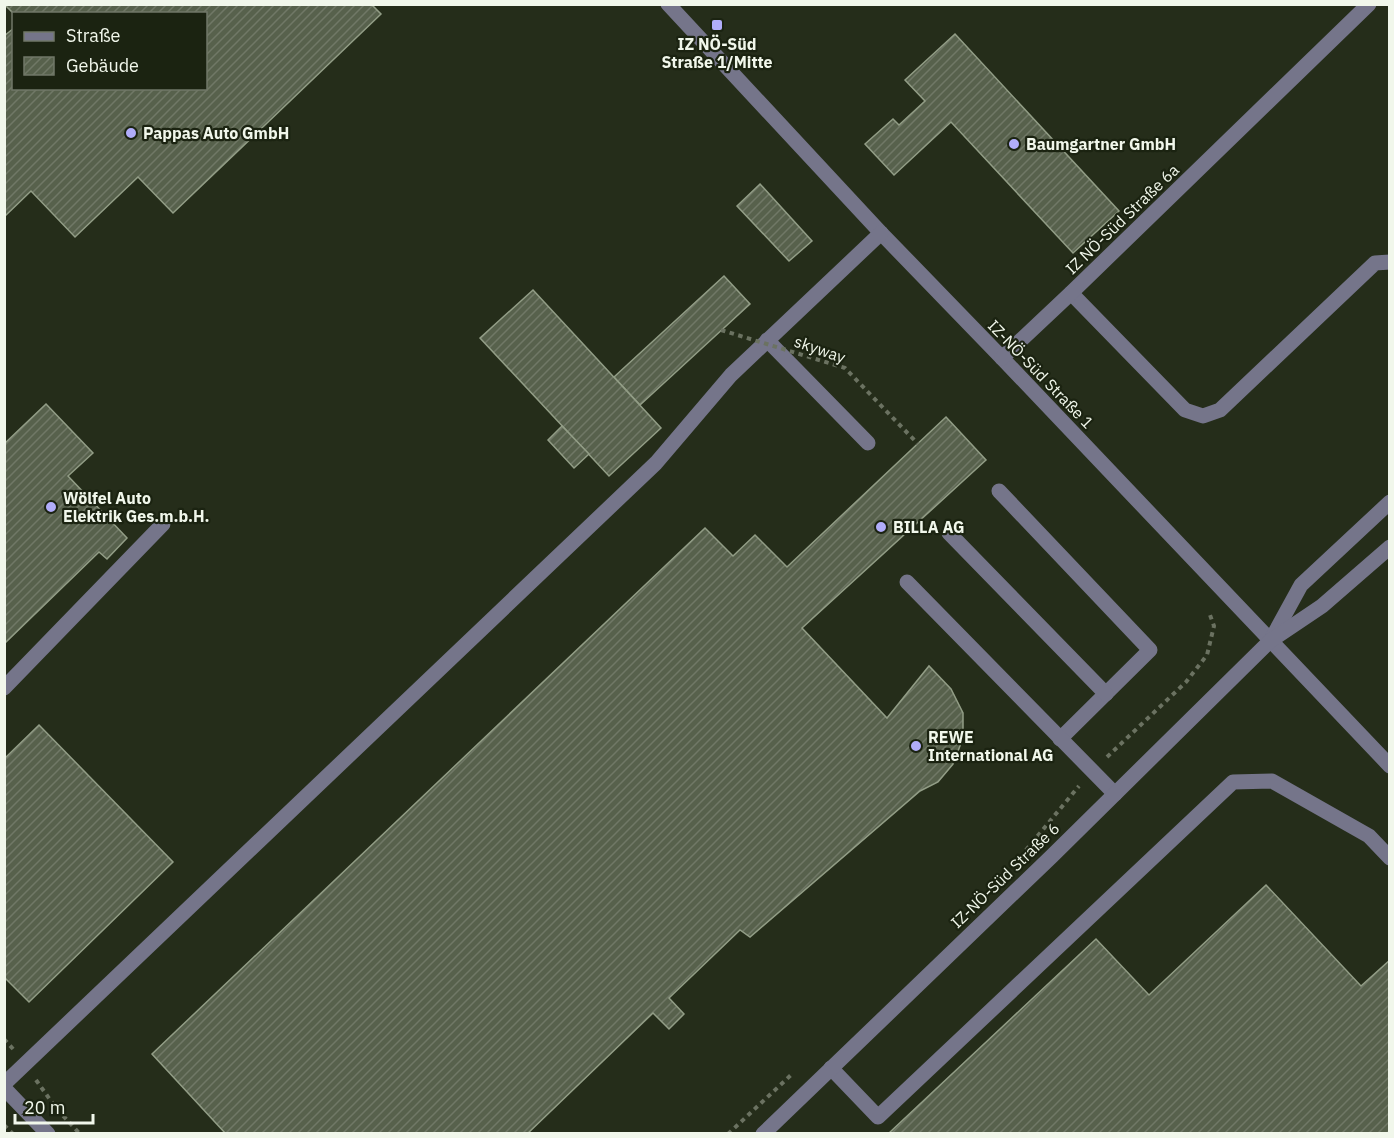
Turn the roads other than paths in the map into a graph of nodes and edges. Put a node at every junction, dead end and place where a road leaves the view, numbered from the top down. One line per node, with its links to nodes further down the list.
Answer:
1 (668, 4): 3 (street, IZ-NÖ-Süd Straße 1)
2 (1369, 4): 5 (street, IZ NÖ-Süd Straße 6a)
3 (881, 233): 6 (street); 7 (street, IZ-NÖ-Süd Straße 1)
4 (1389, 262): 5 (street)
5 (1071, 293): 7 (street, IZ NÖ-Süd Straße 6a)
6 (767, 340): 8 (street); 23 (street)
7 (1002, 358): 15 (street, IZ-NÖ-Süd Straße 1)
8 (868, 443)
9 (999, 492): 17 (street)
10 (1389, 502): 15 (street, IZ-NÖ-Süd Straße 6)
11 (163, 524): 16 (street)
12 (950, 533): 17 (street)
13 (1389, 547): 15 (street, IZ-NÖ-Süd Straße 6)
14 (908, 582): 18 (street)
15 (1270, 641): 19 (street, IZ-NÖ-Süd Straße 1); 20 (street, IZ-NÖ-Süd Straße 6)
16 (4, 688)
17 (1106, 694): 18 (street)
18 (1060, 739): 20 (street)
19 (1389, 766)
20 (1115, 794): 22 (street, IZ-NÖ-Süd Straße 6)
21 (1389, 858): 22 (street)
22 (831, 1068): 25 (street, IZ-NÖ-Süd Straße 6)
23 (4, 1086): 24 (street)
24 (48, 1134)
25 (763, 1134)

